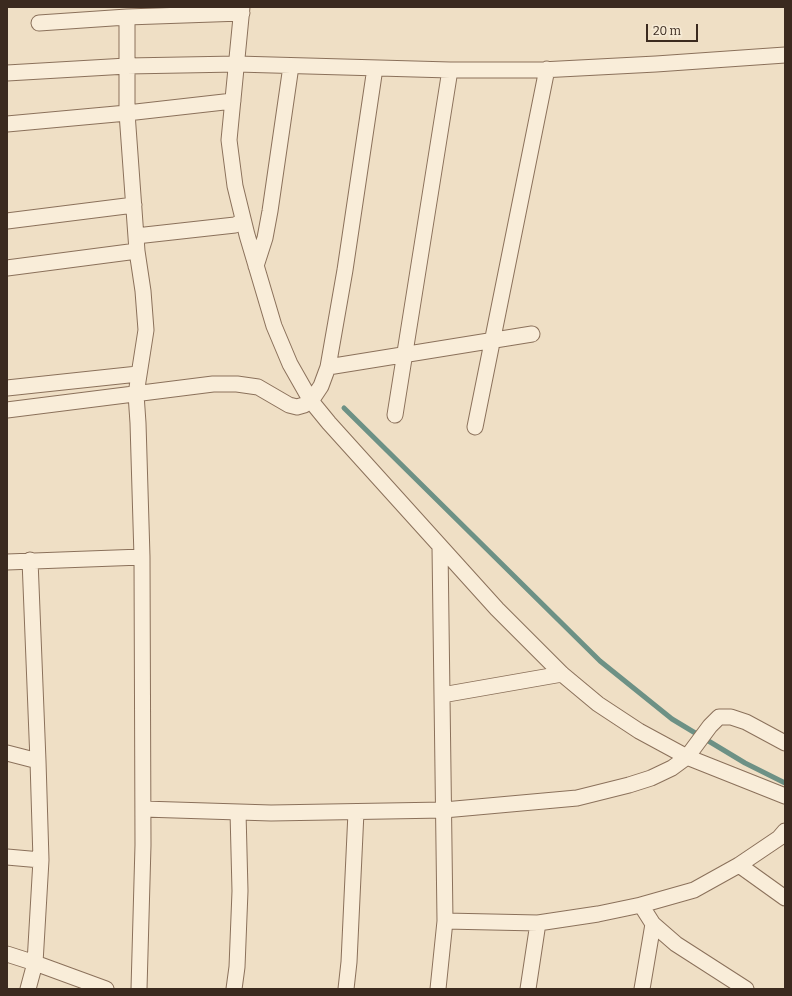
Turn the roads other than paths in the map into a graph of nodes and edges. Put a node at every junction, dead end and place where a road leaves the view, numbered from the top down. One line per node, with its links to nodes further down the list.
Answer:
1 (242, 10): 2 (street); 5 (street)
2 (127, 17): 3 (street); 6 (street)
3 (39, 23)
4 (785, 55): 9 (street)
5 (237, 64): 6 (street); 7 (street); 12 (street)
6 (127, 66): 11 (street); 13 (street)
7 (291, 66): 8 (street); 20 (street)
8 (374, 68): 10 (street); 25 (street)
9 (547, 69): 10 (street); 23 (street)
10 (450, 70): 24 (street)
11 (7, 73)
12 (233, 101): 13 (street); 17 (street)
13 (127, 113): 14 (street); 15 (street)
14 (7, 124)
15 (134, 205): 16 (street); 18 (street)
16 (7, 221)
17 (243, 221): 18 (street); 20 (street)
18 (136, 236): 19 (street)
19 (137, 251): 21 (street); 26 (street)
20 (256, 266): 29 (street)
21 (7, 268)
22 (532, 334): 23 (street)
23 (493, 340): 24 (street); 32 (street)
24 (404, 355): 25 (street); 31 (street)
25 (328, 367): 29 (street)
26 (138, 374): 27 (street); 28 (street)
27 (7, 388)
28 (136, 394): 29 (street); 30 (street); 34 (street)
29 (311, 401): 33 (street)
30 (7, 410)
31 (395, 415)
32 (475, 427)
33 (440, 547): 37 (street); 38 (street)
34 (142, 557): 35 (street); 44 (street)
35 (30, 560): 36 (street); 42 (street)
36 (7, 562)
37 (562, 674): 38 (street); 41 (street)
38 (442, 695): 45 (street)
39 (785, 743): 41 (street)
40 (7, 753): 42 (street)
41 (689, 754): 43 (street); 45 (street)
42 (38, 761): 50 (street)
43 (785, 796)
44 (143, 809): 46 (street); 61 (street)
45 (444, 810): 47 (street); 54 (street)
46 (238, 812): 47 (street); 62 (street)
47 (356, 812): 63 (street)
48 (785, 831): 51 (street)
49 (7, 857): 50 (street)
50 (41, 860): 58 (street)
51 (739, 865): 52 (street); 53 (street)
52 (785, 898)
53 (641, 905): 55 (street); 56 (street)
54 (445, 922): 55 (street); 64 (street)
55 (538, 922): 65 (street)
56 (653, 924): 66 (street); 67 (street)
57 (7, 954): 58 (street)
58 (35, 962): 59 (street); 60 (street)
59 (28, 989)
60 (106, 989)
61 (139, 989)
62 (234, 989)
63 (346, 989)
64 (438, 989)
65 (528, 989)
66 (642, 989)
67 (746, 989)

